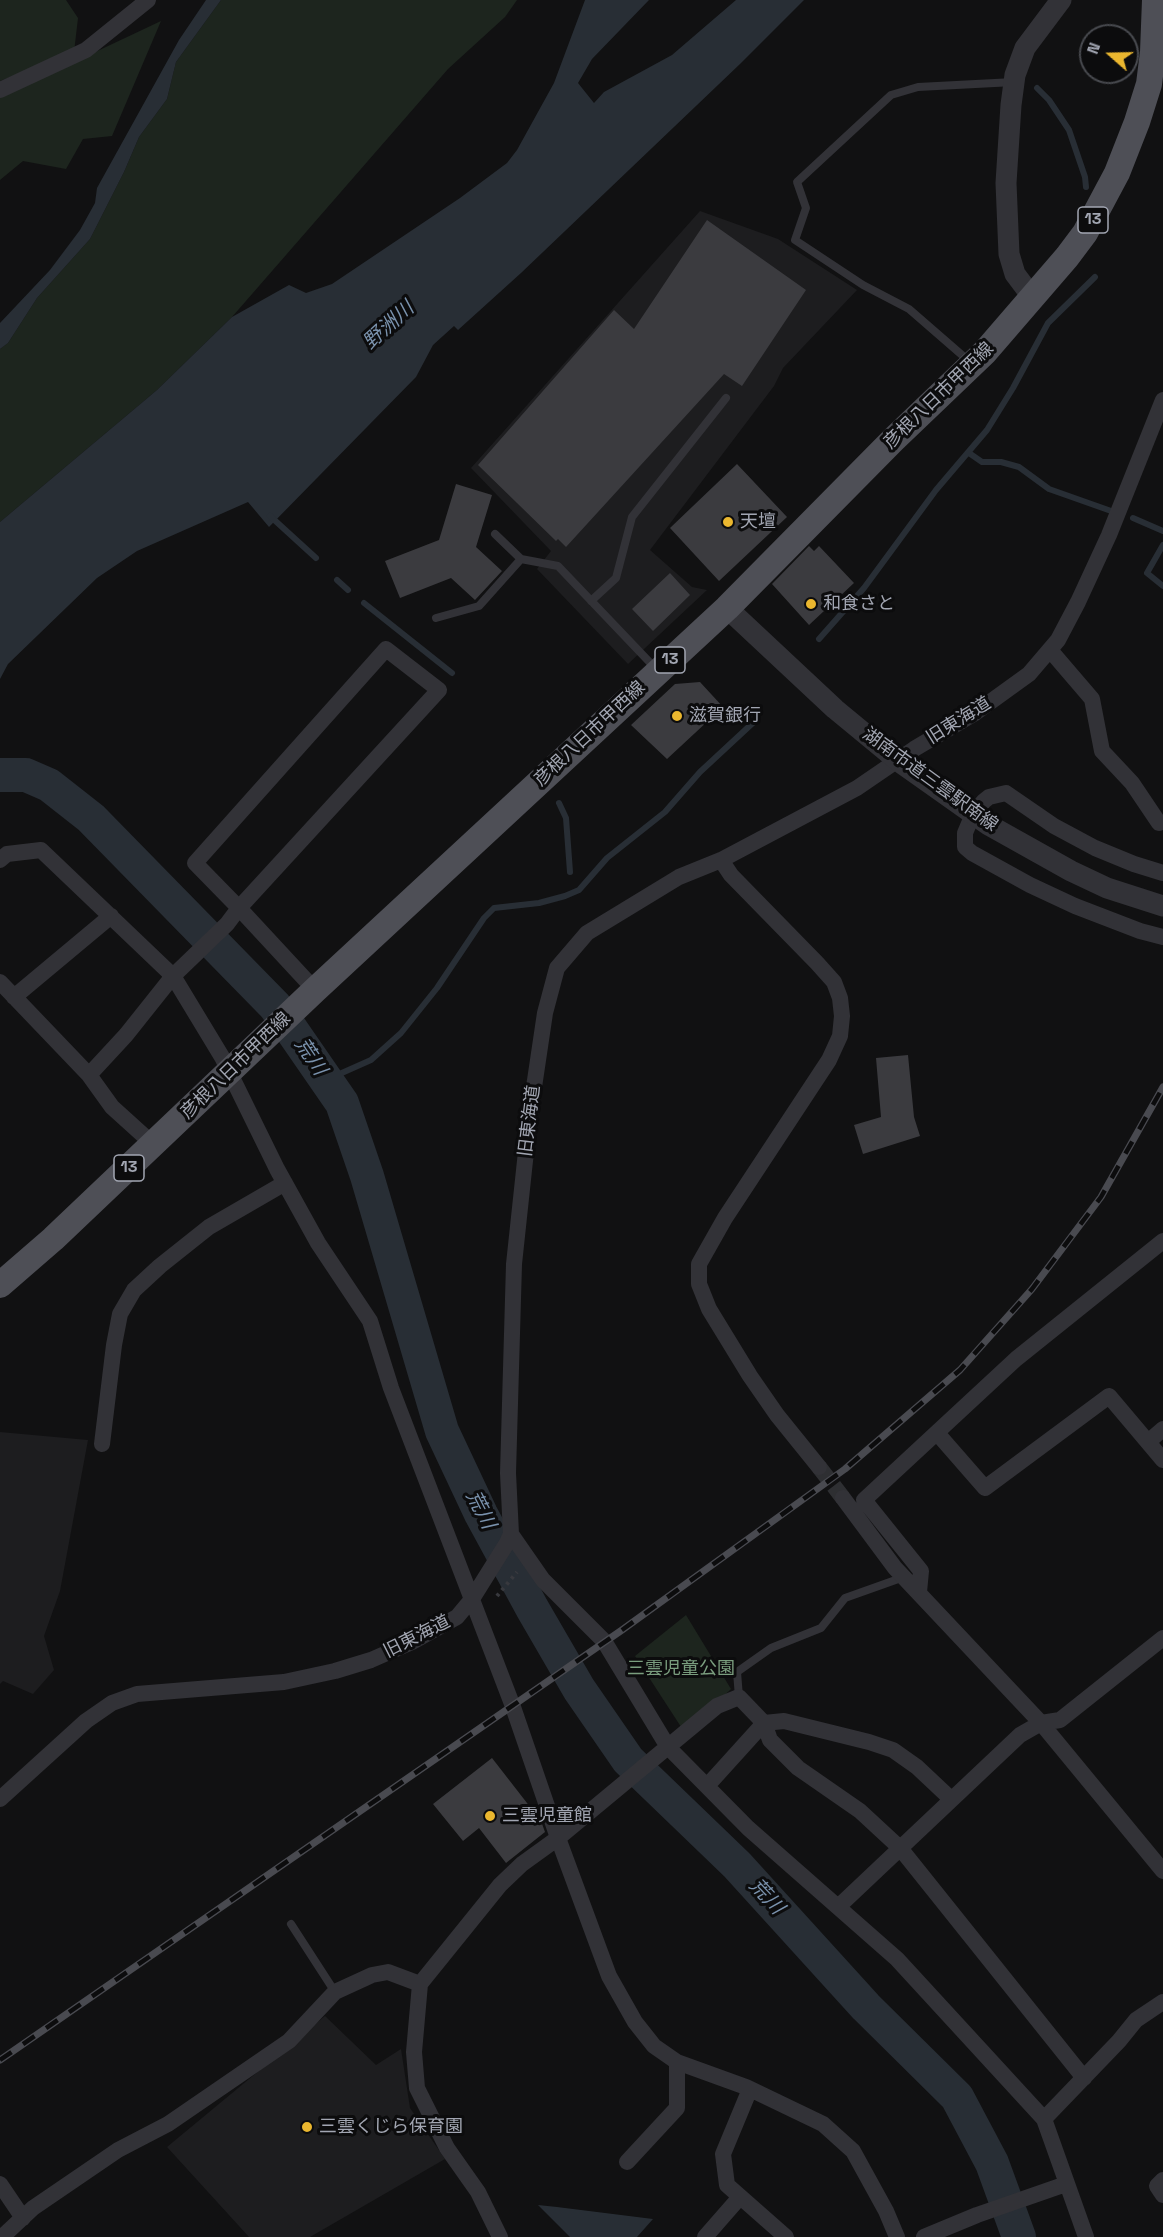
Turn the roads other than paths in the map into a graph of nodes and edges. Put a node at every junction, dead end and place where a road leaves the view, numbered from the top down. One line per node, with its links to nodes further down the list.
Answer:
1 (148, 0): 5 (street)
2 (1061, 0): 4 (street)
3 (1155, 0): 6 (main road, 彦根八日市甲西線 / 13)
4 (1014, 82): 6 (street); 7 (lane)
5 (0, 90)
6 (1033, 298): 7 (main road, 彦根八日市甲西線 / 13)
7 (972, 364): 13 (main road, 彦根八日市甲西線 / 13)
8 (726, 399): 12 (lane)
9 (1163, 400): 15 (street, 旧東海道)
10 (495, 534): 11 (lane)
11 (521, 559): 12 (lane); 14 (lane)
12 (591, 601): 16 (lane)
13 (727, 608): 16 (main road, 彦根八日市甲西線 / 13); 17 (street, 湖南市道三雲駅南線)
14 (436, 618)
15 (1050, 650): 17 (street, 旧東海道); 19 (street)
16 (658, 671): 29 (main road, 彦根八日市甲西線 / 13)
17 (898, 761): 18 (street, 湖南市道三雲駅南線); 21 (street, 旧東海道)
18 (973, 814): 22 (street); 23 (street, 湖南市道三雲駅南線); 26 (street)
19 (1160, 824)
20 (0, 860): 25 (street)
21 (721, 860): 42 (street); 44 (street, 旧東海道)
22 (1163, 873)
23 (1163, 906)
24 (239, 908): 24 (street); 27 (street); 29 (street)
25 (111, 916): 27 (street); 30 (street)
26 (1163, 937)
27 (176, 973): 31 (street); 32 (street)
28 (0, 982): 30 (street)
29 (315, 990): 31 (main road, 彦根八日市甲西線 / 13)
30 (14, 997): 32 (street)
31 (230, 1072): 33 (main road, 彦根八日市甲西線 / 13); 34 (street)
32 (88, 1075): 33 (street)
33 (154, 1145): 36 (main road, 彦根八日市甲西線 / 13)
34 (285, 1183): 40 (street); 47 (street)
35 (1163, 1241): 38 (street)
36 (0, 1285)
37 (1163, 1429): 39 (street)
38 (937, 1433): 39 (street); 46 (street)
39 (1148, 1442): 41 (street)
40 (102, 1443)
41 (1163, 1460)
42 (819, 1467)
43 (843, 1498): 45 (street)
44 (511, 1534): 47 (street, 旧東海道); 52 (street)
45 (904, 1577): 46 (street); 49 (lane)
46 (919, 1592): 51 (street)
47 (475, 1595): 54 (street, 旧東海道); 56 (street)
48 (1163, 1638): 51 (street)
49 (739, 1697): 50 (street); 52 (street)
50 (764, 1723): 53 (street); 55 (street); 57 (street)
51 (1041, 1723): 55 (street); 58 (street)
52 (663, 1751): 53 (street); 56 (street)
53 (707, 1786): 59 (street)
54 (0, 1799)
55 (951, 1799): 57 (street)
56 (558, 1838): 61 (street); 64 (street)
57 (900, 1848): 59 (street); 65 (street)
58 (1163, 1871)
59 (838, 1907): 67 (street)
60 (291, 1924): 62 (lane)
61 (420, 1984): 62 (street); 76 (street)
62 (335, 1992): 74 (street)
63 (1163, 2002): 65 (street)
64 (677, 2062): 66 (street); 68 (street)
65 (1084, 2078): 67 (street)
66 (750, 2090): 73 (street); 79 (street)
67 (1044, 2119): 71 (street)
68 (627, 2162)
69 (1163, 2180): 72 (street)
70 (0, 2184): 74 (street)
71 (1066, 2184): 80 (street); 81 (street)
72 (1163, 2195)
73 (740, 2197): 77 (street); 78 (street)
74 (23, 2218): 75 (street)
75 (2, 2237)
76 (500, 2237)
77 (705, 2237)
78 (786, 2237)
79 (897, 2237)
80 (924, 2237)
81 (1086, 2237)

